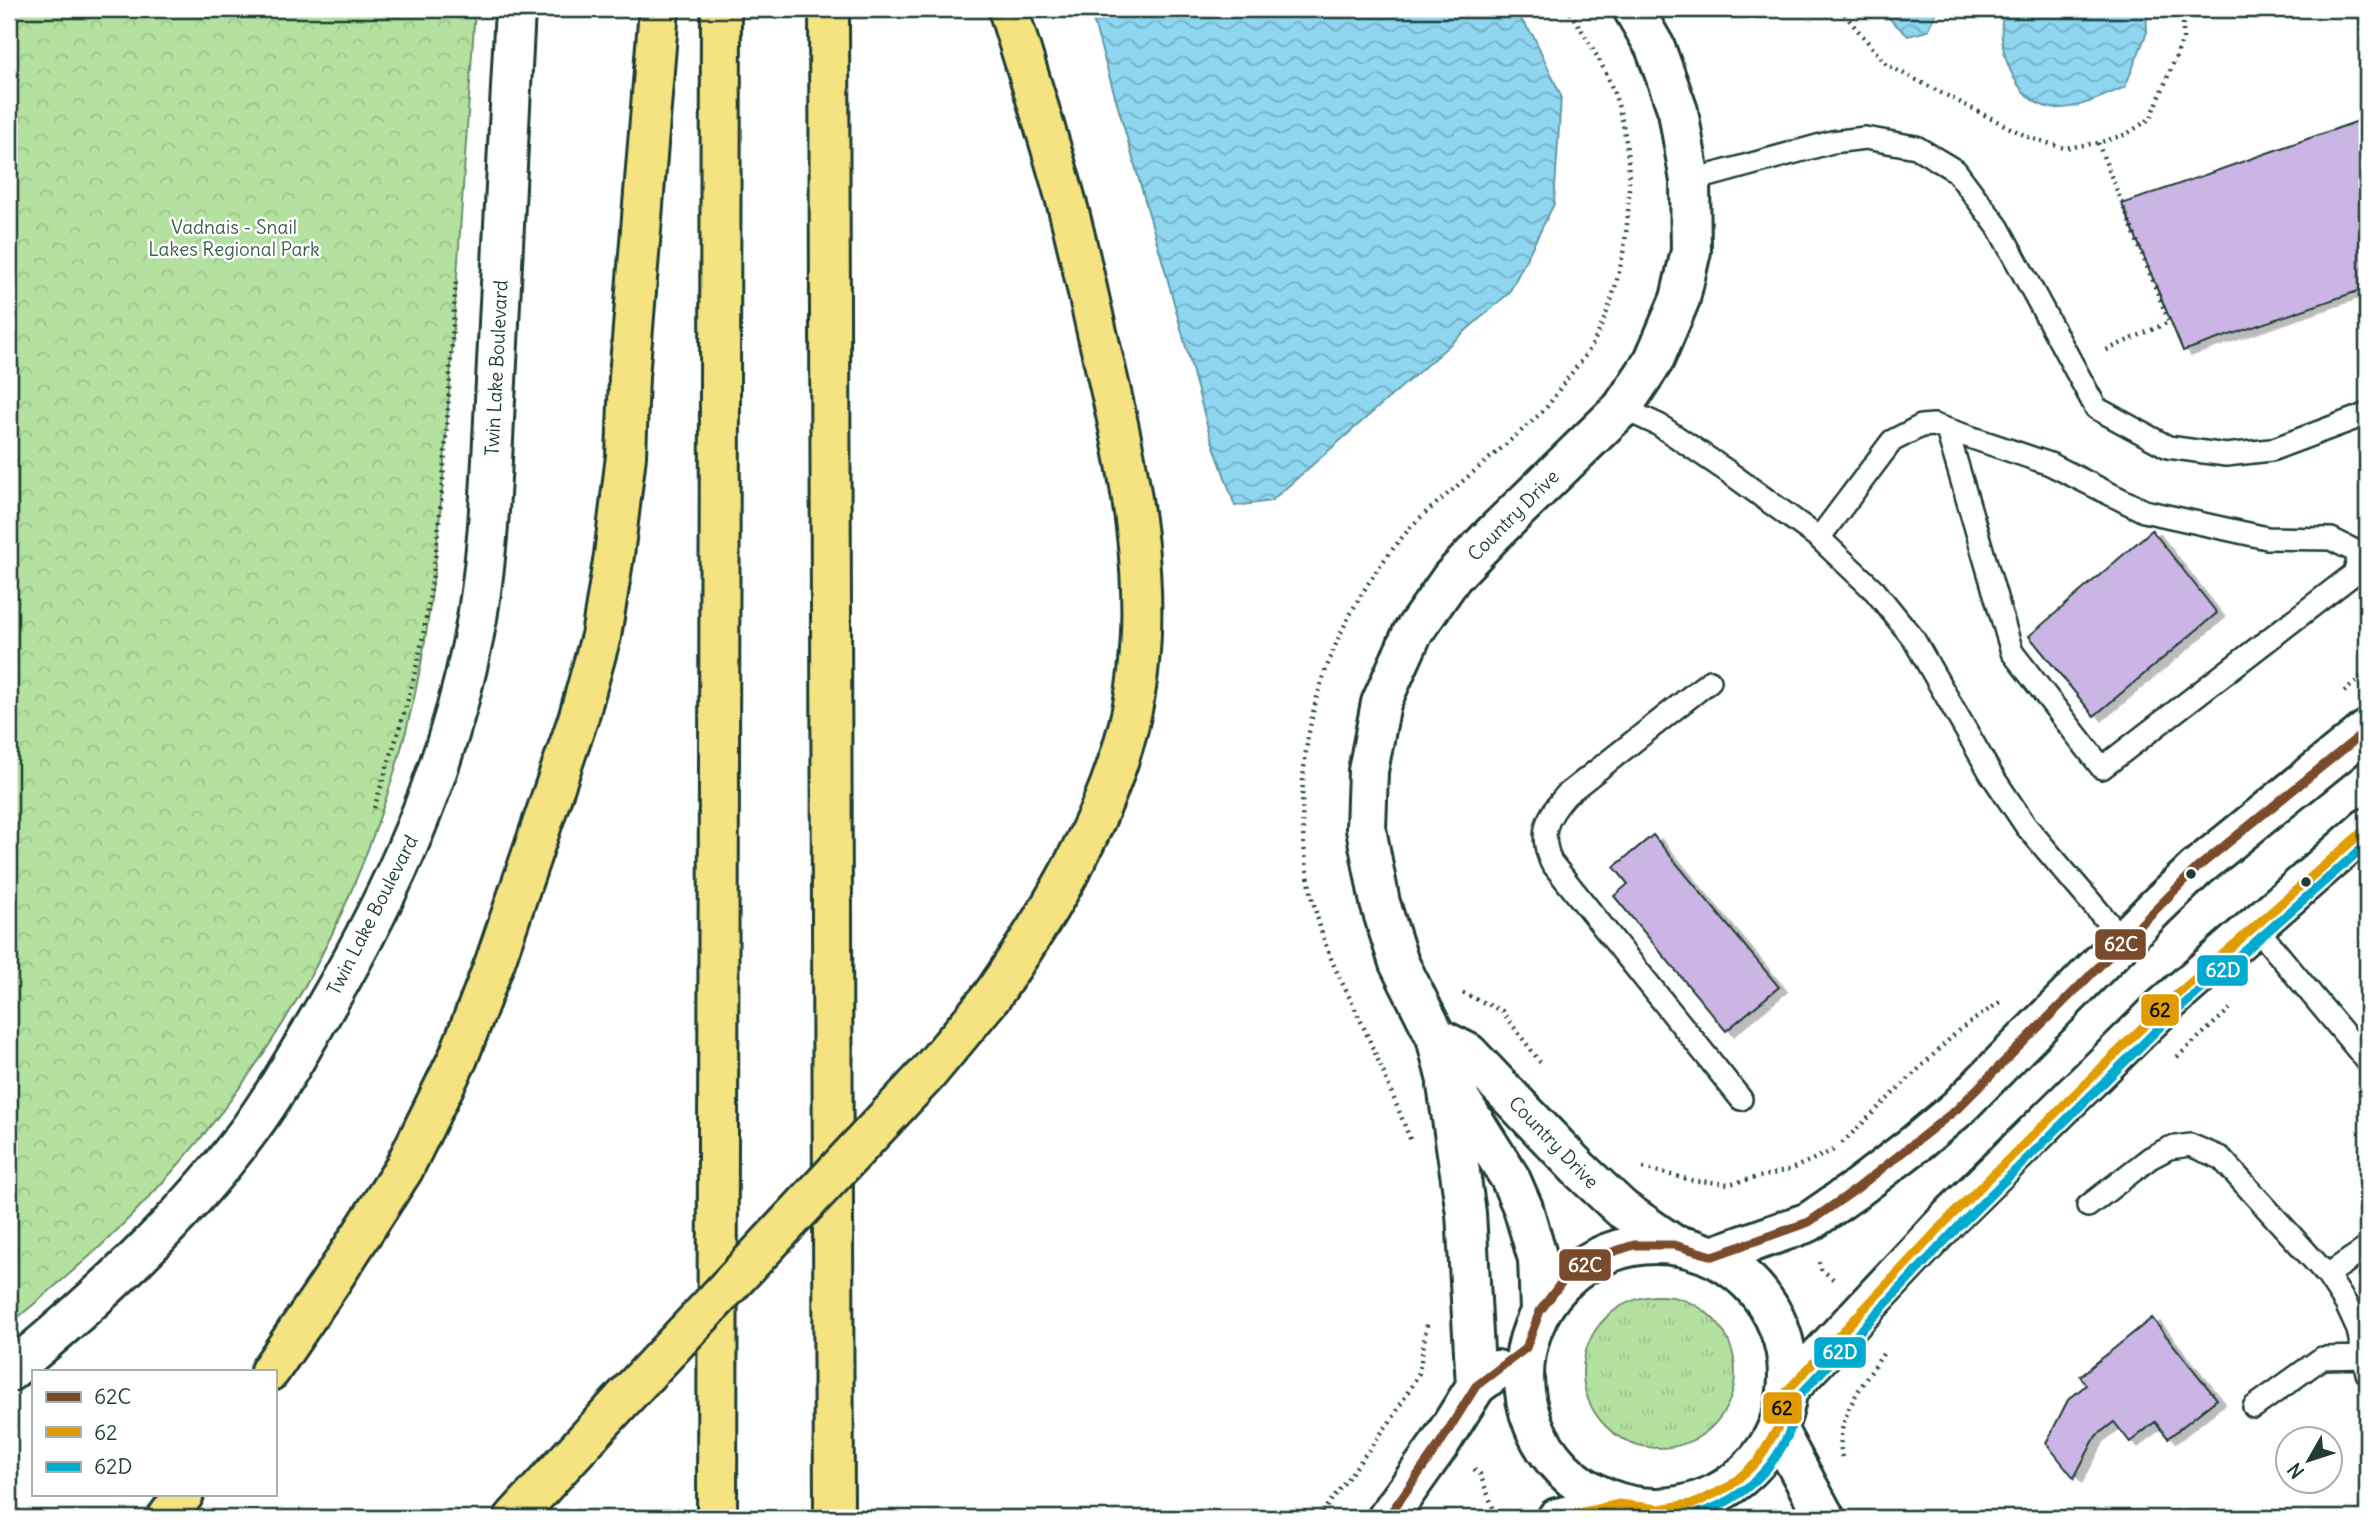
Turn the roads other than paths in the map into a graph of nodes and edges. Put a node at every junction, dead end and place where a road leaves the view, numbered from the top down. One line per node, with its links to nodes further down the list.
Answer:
1 (515, 9): 30 (street, Twin Lake Boulevard)
2 (659, 9): 29 (highway)
3 (721, 9): 40 (highway)
4 (830, 9): 41 (highway)
5 (1009, 9): 39 (highway, bridge)
6 (1633, 9): 7 (street, Country Drive)
7 (1690, 181): 8 (street, Country Drive); 9 (lane)
8 (1622, 408): 11 (lane); 17 (street, Country Drive)
9 (2367, 414)
10 (1947, 430): 10 (lane); 11 (lane)
11 (1819, 538): 16 (lane)
12 (1710, 681): 20 (lane)
13 (2367, 730): 16 (street)
14 (2367, 828): 15 (street)
15 (2254, 925): 18 (lane); 32 (street)
16 (2123, 940): 24 (street)
17 (1436, 1037): 19 (street, Country Drive); 22 (street, Country Drive)
18 (2367, 1061)
19 (1446, 1077): 26 (street, Country Drive); 31 (street)
20 (1741, 1099)
21 (2088, 1206): 25 (lane)
22 (1674, 1245): 24 (street); 26 (street)
23 (2367, 1248): 25 (lane)
24 (1713, 1256): 32 (street)
25 (2327, 1275): 28 (lane)
26 (1540, 1311): 27 (street)
27 (1526, 1348): 31 (street); 36 (street)
28 (2366, 1365): 33 (lane)
29 (271, 1370)
30 (9, 1373)
31 (1476, 1386): 42 (street)
32 (1787, 1391): 34 (street)
33 (2254, 1407)
34 (1777, 1429): 37 (street); 44 (street)
35 (183, 1496): 38 (highway)
36 (1619, 1504): 37 (street); 43 (street)
37 (1666, 1514)
38 (167, 1518)
39 (513, 1518)
40 (717, 1518)
41 (834, 1518)
42 (1387, 1518)
43 (1557, 1518)
44 (1825, 1518)

